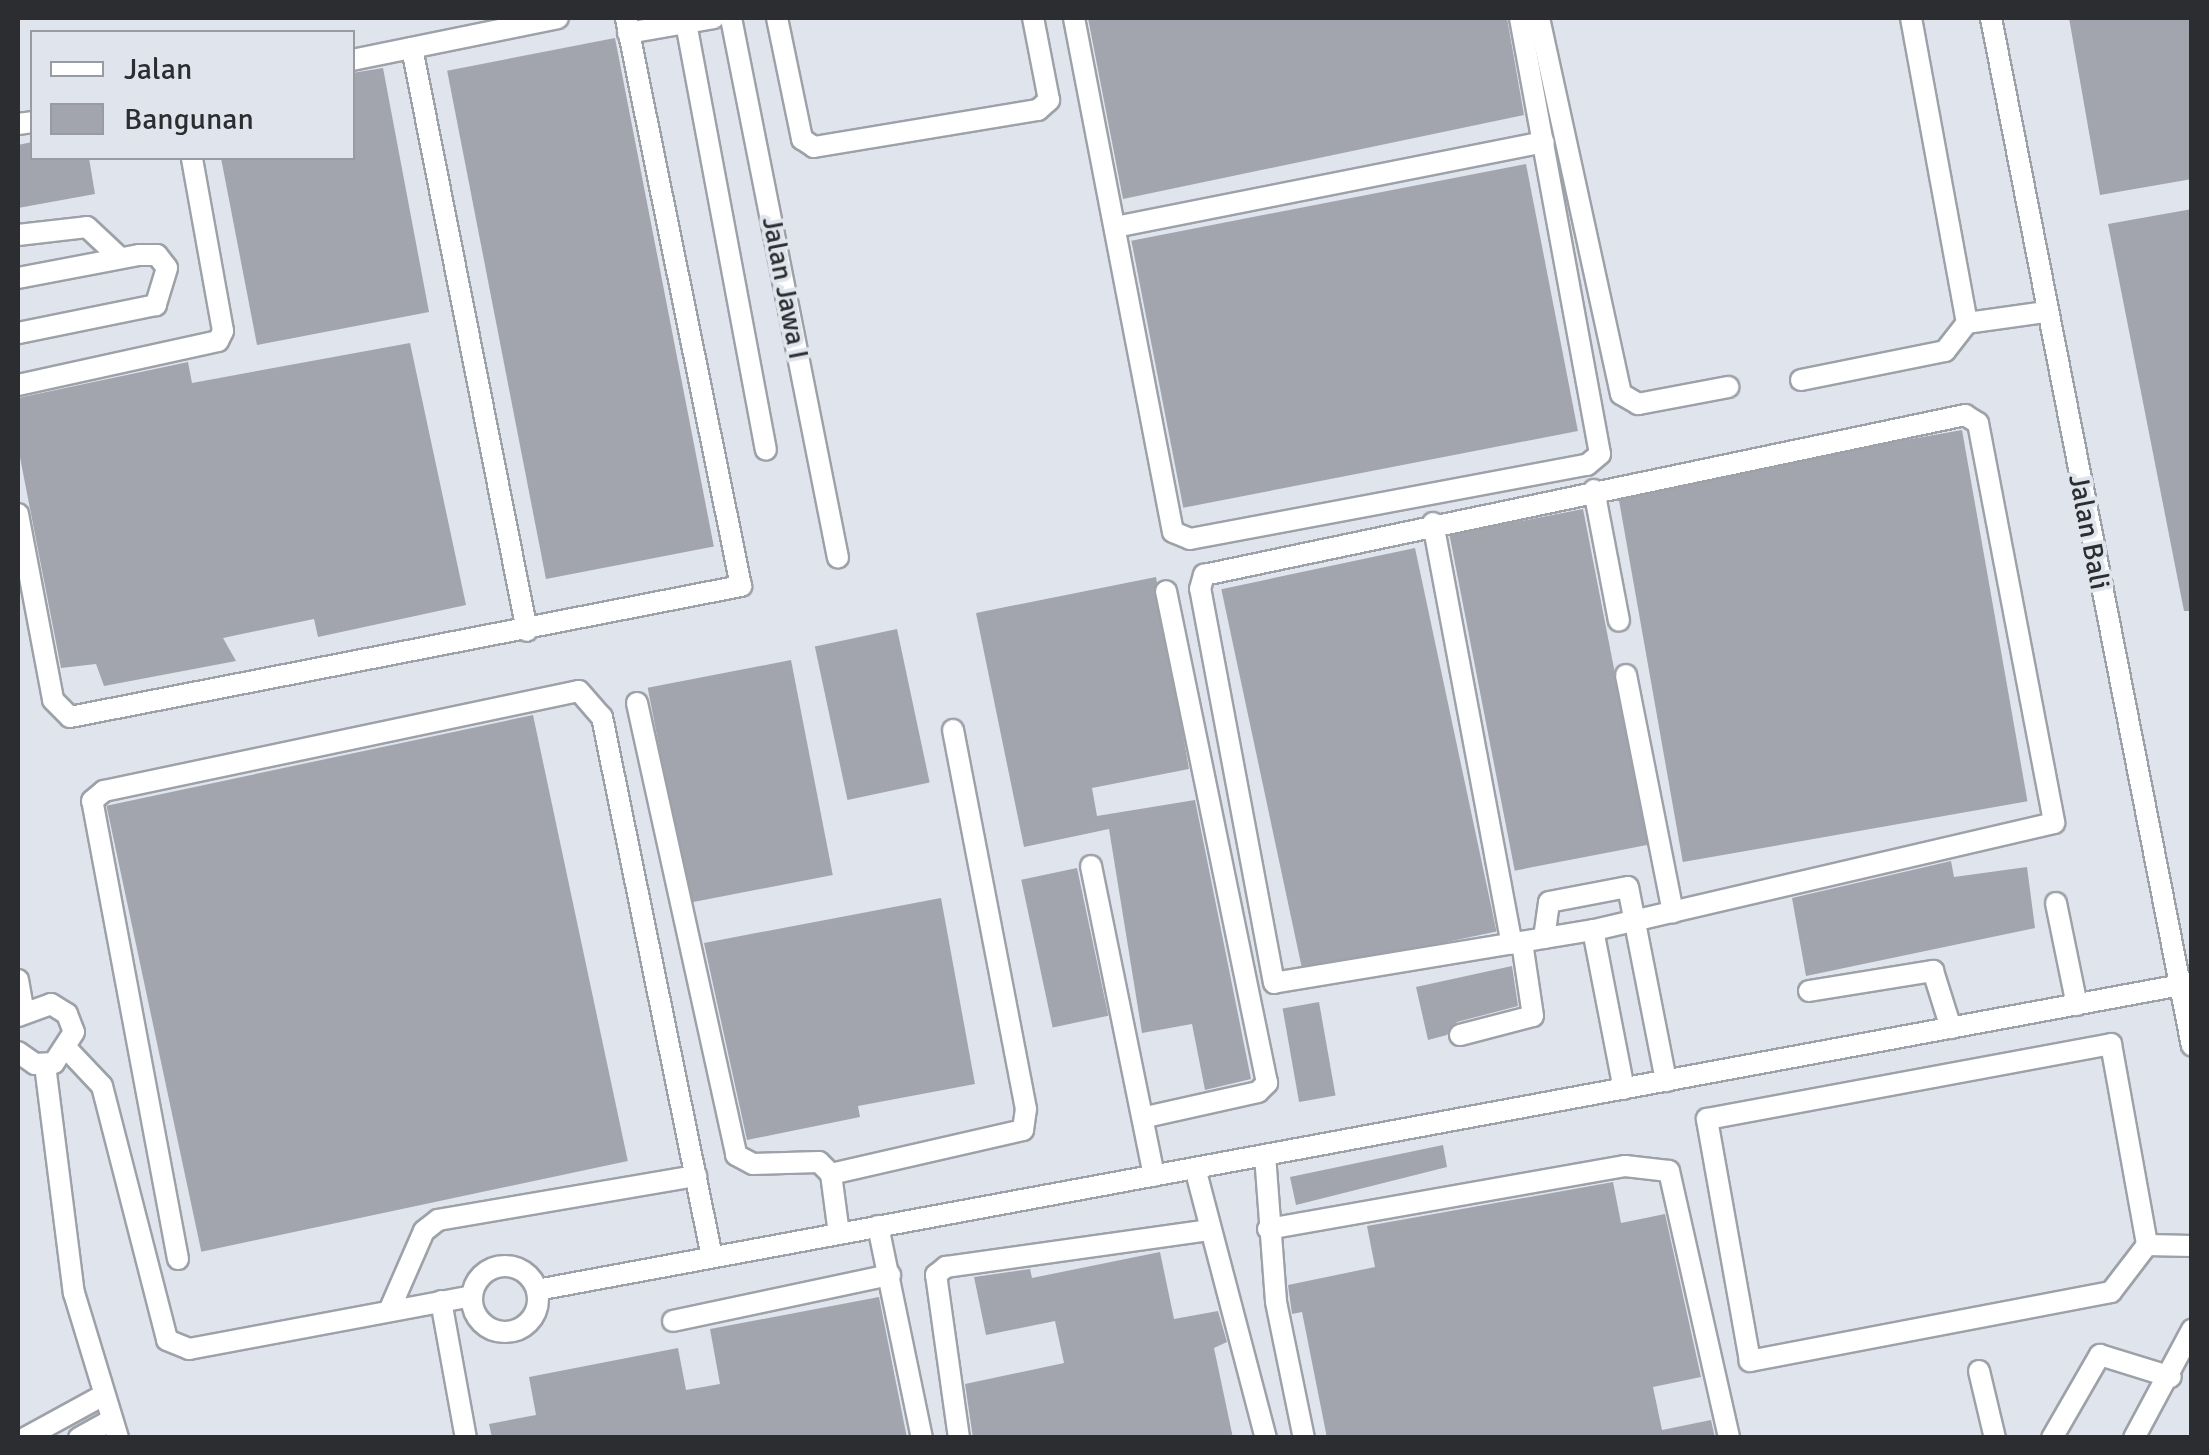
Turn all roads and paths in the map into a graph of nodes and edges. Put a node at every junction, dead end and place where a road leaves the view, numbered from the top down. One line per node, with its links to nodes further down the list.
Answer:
1 (558, 18): 13 (street)
2 (714, 18): 11 (street)
3 (732, 18): 31 (street, Jalan Jawa I)
4 (777, 18): 5 (street)
5 (1033, 18)
6 (1074, 18): 17 (street)
7 (1520, 18): 15 (street)
8 (1539, 18): 26 (street)
9 (1911, 18): 22 (street)
10 (1991, 18): 21 (street, Jalan Bali)
11 (686, 22): 12 (street); 27 (street)
12 (627, 25): 34 (street)
13 (412, 48): 14 (street); 34 (street)
14 (355, 59)
15 (1544, 142): 17 (street); 17 (street)
16 (192, 160): 25 (street)
17 (1116, 227)
18 (18, 235): 19 (street)
19 (120, 258): 20 (street); 23 (street)
20 (18, 278)
21 (2040, 313): 22 (street); 46 (street, Jalan Bali)
22 (1967, 323): 24 (street)
23 (18, 333)
24 (1801, 380)
25 (18, 385)
26 (1728, 388)
27 (766, 450)
28 (1594, 490): 30 (street); 33 (street); 40 (street)
29 (18, 514): 34 (street)
30 (1433, 523): 44 (street); 44 (street)
31 (838, 558)
32 (1166, 592): 58 (street)
33 (1620, 622)
34 (527, 632)
35 (1626, 675): 40 (street)
36 (637, 702): 61 (street)
37 (953, 730): 61 (street)
38 (1092, 866): 58 (street)
39 (2056, 902): 48 (street)
40 (1673, 912): 41 (street)
41 (1640, 920): 42 (street); 43 (street); 56 (street)
42 (1594, 930): 43 (street); 57 (street)
43 (1544, 938): 44 (street)
44 (1517, 943): 51 (street)
45 (18, 980): 49 (street)
46 (2186, 985): 48 (street); 52 (street, Jalan Bali)
47 (1809, 991): 50 (street)
48 (2077, 1005): 50 (street)
49 (20, 1013): 53 (street)
50 (1951, 1028): 56 (street)
51 (1460, 1036)
52 (2192, 1046)
53 (69, 1050): 55 (street); 76 (street)
54 (18, 1052): 55 (street)
55 (44, 1065): 81 (street)
56 (1666, 1081): 57 (street)
57 (1624, 1089): 59 (street)
58 (1146, 1116): 63 (street)
59 (1265, 1155): 60 (street); 65 (street)
60 (1195, 1168): 63 (street); 66 (street)
61 (830, 1174): 67 (street)
62 (696, 1176): 70 (street); 71 (street); 76 (street)
63 (1154, 1176): 64 (street)
64 (878, 1226): 67 (street); 72 (street)
65 (1268, 1229): 89 (street); 90 (street)
66 (1209, 1230): 87 (street); 88 (street)
67 (839, 1234): 70 (street)
68 (2152, 1246): 68 (street); 69 (street)
69 (2192, 1246)
70 (712, 1257): 73 (street)
71 (178, 1259)
72 (890, 1275): 77 (street); 86 (street)
73 (537, 1290): 74 (street); 74 (street)
74 (470, 1296): 75 (street)
75 (440, 1301): 76 (street); 85 (street)
76 (389, 1311)
77 (673, 1321)
78 (2189, 1343): 80 (street)
79 (1980, 1371): 91 (street)
80 (2161, 1373): 92 (street); 93 (street)
81 (100, 1397): 82 (street); 83 (street)
82 (114, 1430): 84 (street)
83 (25, 1438)
84 (79, 1438)
85 (466, 1438)
86 (922, 1438)
87 (959, 1438)
88 (1266, 1438)
89 (1304, 1438)
90 (1729, 1438)
91 (1995, 1438)
92 (2052, 1438)
93 (2134, 1438)

